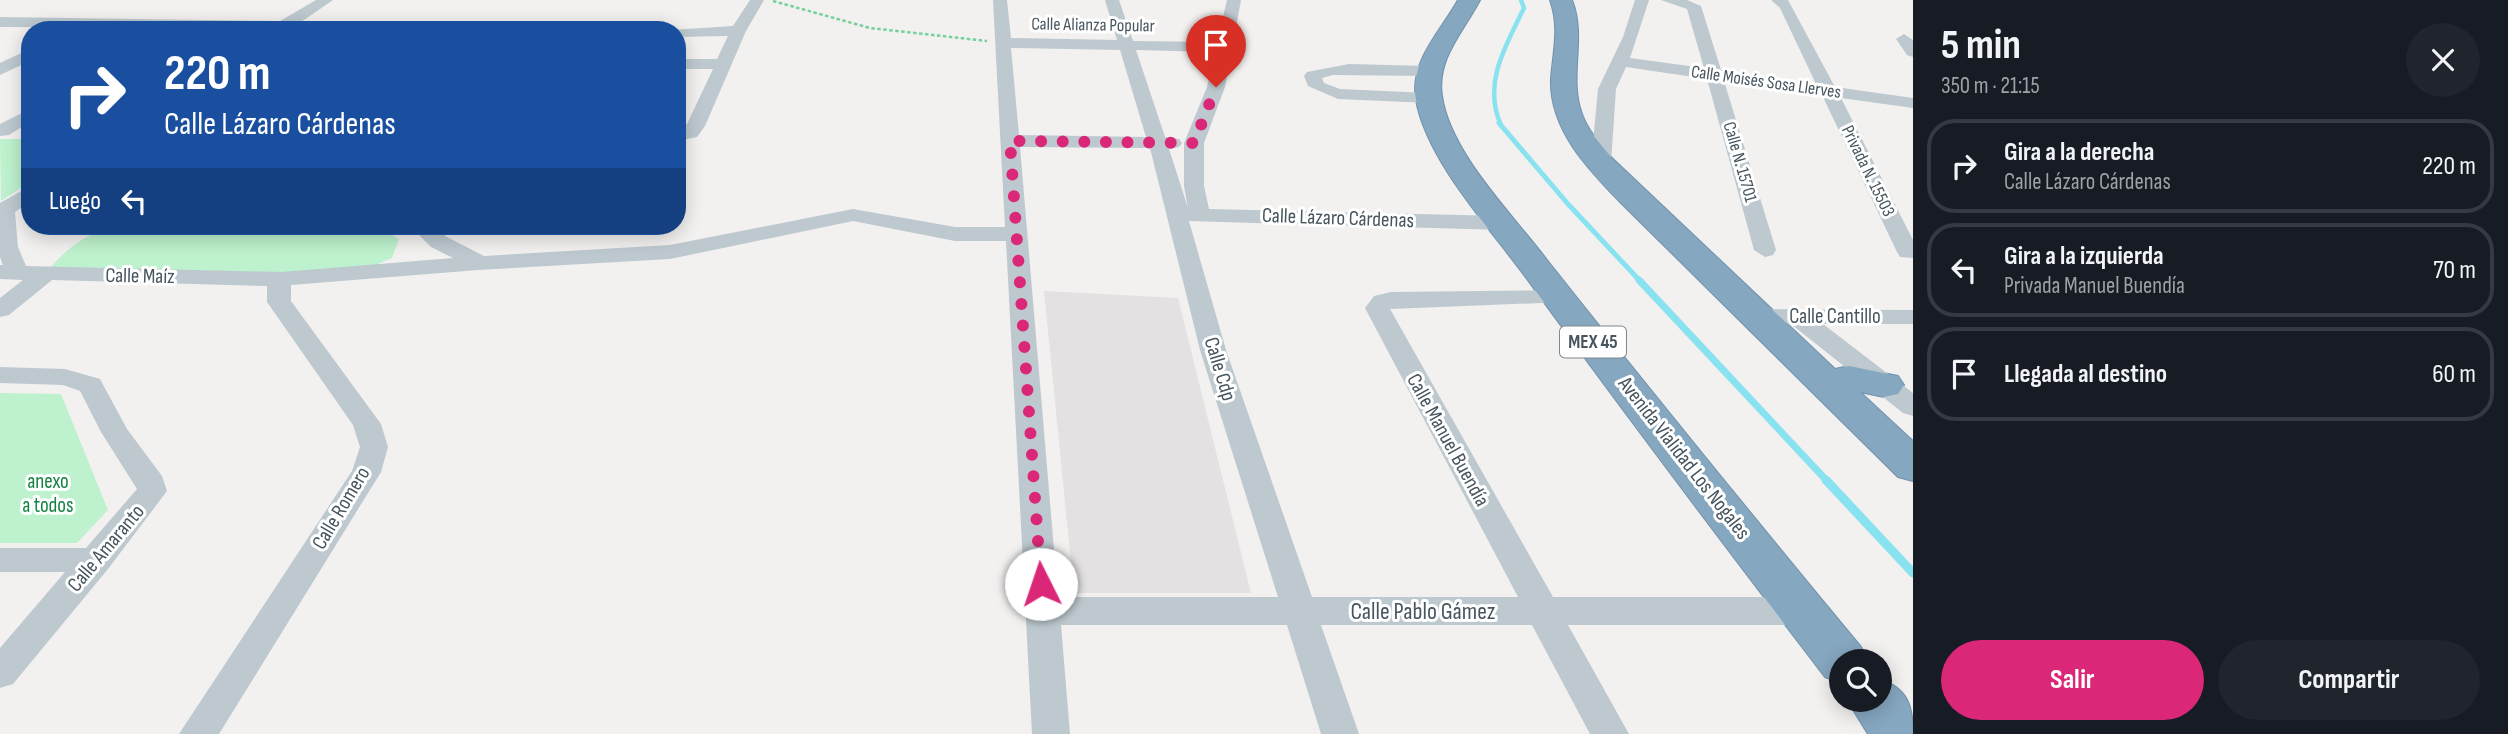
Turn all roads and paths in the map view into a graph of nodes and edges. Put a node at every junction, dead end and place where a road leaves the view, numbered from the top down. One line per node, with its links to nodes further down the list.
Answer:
1 (326, 0): 13 (street)
2 (757, 0): 17 (street)
3 (768, 0): 19 (path)
4 (1000, 0): 19 (street)
5 (1112, 0): 20 (street, Calle Cdp)
6 (1561, 0): 18 (highway)
7 (1580, 0): 18 (highway)
8 (1642, 0): 23 (street)
9 (1668, 0): 27 (street, Calle N. 15701)
10 (1781, 1): 29 (street, Privada N. 15503)
11 (1464, 3): 28 (highway)
12 (1227, 7): 21 (street)
13 (292, 21)
14 (0, 22): 15 (street)
15 (21, 23)
16 (686, 32): 17 (street)
17 (738, 32): 25 (street)
18 (1569, 33): 38 (highway)
19 (1003, 43): 20 (street, Calle Alianza Popular); 35 (street)
20 (1126, 45): 21 (street, Calle Alianza Popular); 37 (street, Calle Cdp)
21 (1225, 47): 36 (street)
22 (21, 59): 26 (street)
23 (1619, 61): 27 (street, Calle Moisés Sosa Llerves); 38 (street)
24 (686, 64): 25 (street)
25 (724, 64): 34 (street)
26 (0, 70)
27 (1715, 75): 29 (street, Calle Moisés Sosa Llerves); 46 (street, Calle N. 15701)
28 (1429, 84): 28 (street); 43 (highway, Avenida Vialidad Los Nogales / MEX 45)
29 (1829, 91): 30 (street, Calle Moisés Sosa Llerves); 47 (street, Privada N. 15503)
30 (1913, 103)
31 (21, 119): 32 (street)
32 (1, 131): 33 (street)
33 (21, 131)
34 (686, 134)
35 (1010, 141): 37 (street); 44 (street)
36 (1194, 143): 37 (street); 42 (street)
37 (1158, 144): 42 (street, Calle Cdp)
38 (1601, 163): 54 (highway)
39 (21, 198): 40 (street)
40 (2, 210): 41 (street); 49 (street)
41 (21, 210)
42 (1187, 214): 43 (street, Calle Lázaro Cárdenas); 66 (street, Calle Cdp)
43 (1502, 223): 52 (highway, Avenida Vialidad Los Nogales / MEX 45)
44 (1016, 234): 48 (street); 64 (street)
45 (431, 235): 48 (street)
46 (1765, 250)
47 (1908, 252)
48 (480, 263): 51 (street)
49 (9, 273): 50 (street, Calle Maíz)
50 (45, 274): 51 (street, Calle Maíz); 53 (street)
51 (281, 279): 70 (street, Calle Romero)
52 (1558, 297): 63 (street, Calle Manuel Buendía); 65 (highway, Avenida Vialidad Los Nogales / MEX 45)
53 (0, 310)
54 (1756, 316): 55 (street, Calle Cantillo); 58 (highway)
55 (1797, 316): 56 (street, Calle Cantillo); 59 (street)
56 (1913, 317)
57 (0, 375): 62 (street, Calle Amaranto)
58 (1828, 384): 59 (highway); 60 (highway)
59 (1899, 396)
60 (1913, 466)
61 (0, 559): 62 (street)
62 (97, 560): 68 (street, Calle Amaranto)
63 (1541, 610): 65 (street, Calle Pablo Gámez); 66 (street, Calle Pablo Gámez); 73 (street, Calle Manuel Buendía)
64 (1043, 611): 66 (street, Calle Pablo Gámez); 71 (street)
65 (1802, 611): 67 (highway, Avenida Vialidad Los Nogales / MEX 45)
66 (1298, 612): 72 (street, Calle Cdp)
67 (1833, 649)
68 (0, 673)
69 (1884, 712): 74 (highway)
70 (198, 734)
71 (1051, 734)
72 (1340, 734)
73 (1610, 734)
74 (1901, 734)

